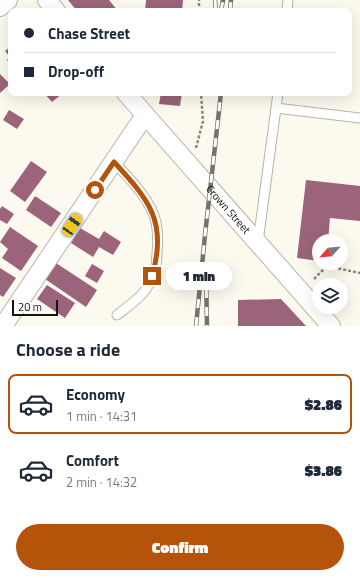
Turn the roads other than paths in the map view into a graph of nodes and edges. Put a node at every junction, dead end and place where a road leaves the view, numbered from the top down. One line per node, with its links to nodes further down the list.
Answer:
1 (8, 0): 3 (street)
2 (47, 0): 4 (street)
3 (0, 7)
4 (54, 8)
5 (129, 96): 8 (street, Crown Street)
6 (278, 96): 7 (lane)
7 (276, 108): 9 (lane); 11 (lane)
8 (145, 115): 10 (street); 11 (street, Crown Street)
9 (360, 118)
10 (114, 162): 12 (lane); 13 (street)
11 (258, 244): 14 (street, Crown Street)
12 (117, 315)
13 (3, 326)
14 (331, 326)

